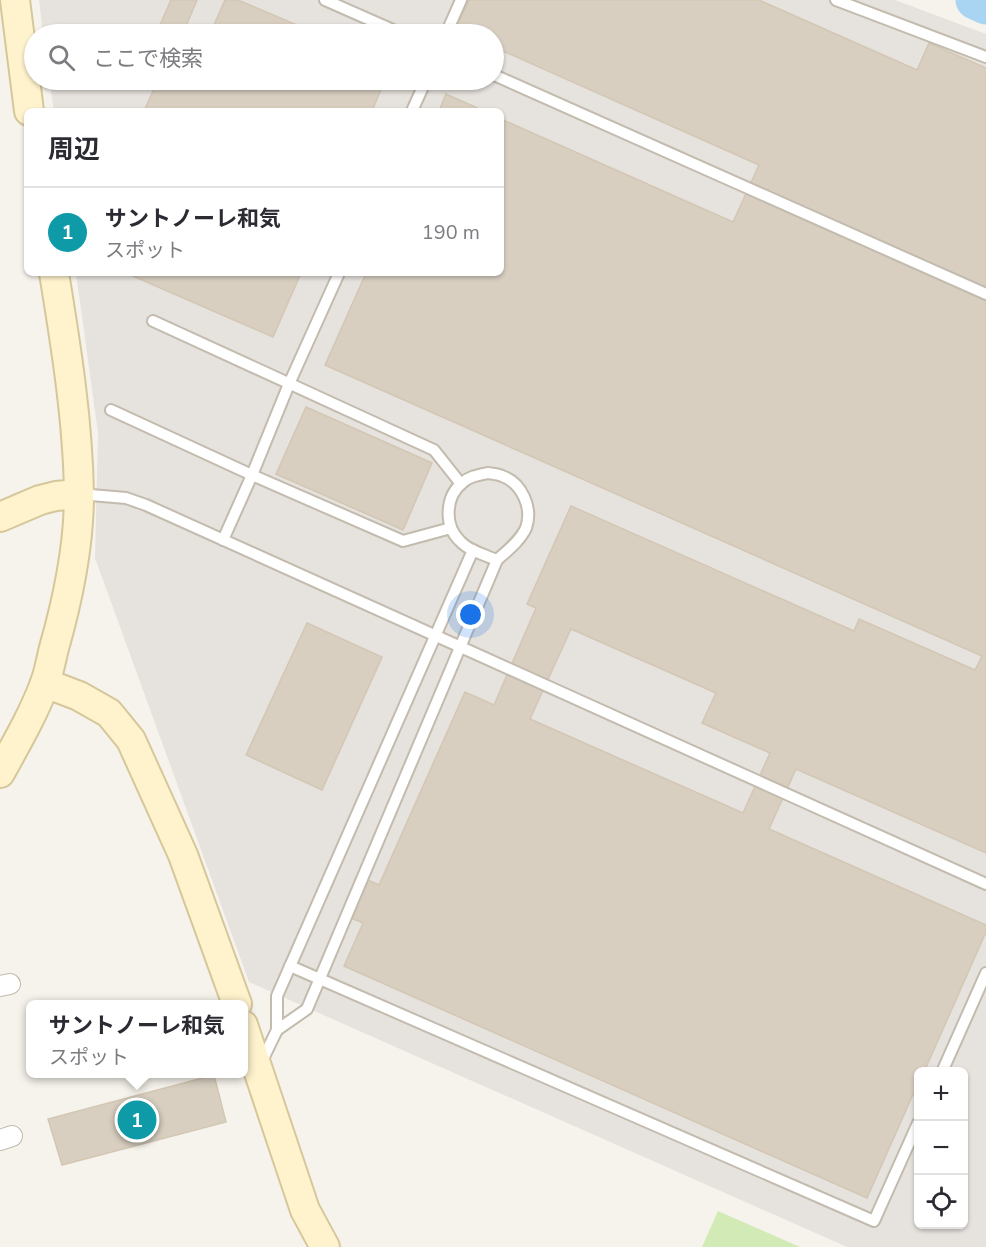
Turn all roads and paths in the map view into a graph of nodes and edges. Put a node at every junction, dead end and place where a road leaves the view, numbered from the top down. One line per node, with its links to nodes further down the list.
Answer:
1 (15, 0): 8 (street)
2 (325, 0): 5 (lane)
3 (461, 0): 6 (lane)
4 (836, 0): 7 (lane)
5 (379, 24)
6 (450, 24)
7 (986, 57)
8 (24, 71)
9 (504, 79): 16 (lane)
10 (26, 90): 12 (street)
11 (421, 90): 13 (lane)
12 (29, 108)
13 (413, 108)
14 (54, 276): 22 (street)
15 (338, 276): 18 (lane)
16 (986, 294)
17 (153, 321): 18 (lane)
18 (289, 384): 20 (lane); 21 (lane)
19 (111, 410): 20 (lane)
20 (252, 475): 24 (lane); 25 (lane)
21 (460, 484): 24 (lane); 27 (lane)
22 (79, 494): 23 (street); 25 (lane); 30 (street)
23 (0, 517)
24 (451, 528): 26 (lane)
25 (223, 540): 28 (lane)
26 (473, 550): 27 (lane); 28 (lane)
27 (497, 560): 29 (lane)
28 (434, 635): 29 (lane); 33 (lane)
29 (461, 647): 32 (lane); 35 (lane)
30 (45, 683): 31 (street); 36 (street)
31 (0, 773)
32 (986, 884)
33 (290, 966): 35 (lane); 37 (lane)
34 (986, 973): 39 (lane)
35 (320, 979): 37 (lane); 41 (lane)
36 (235, 1000)
37 (277, 1030): 40 (lane)
38 (248, 1040): 40 (street)
39 (944, 1067)
40 (258, 1069): 42 (street)
41 (914, 1132)
42 (325, 1247)

